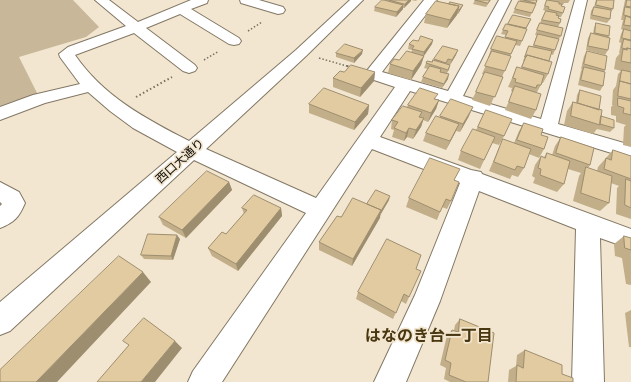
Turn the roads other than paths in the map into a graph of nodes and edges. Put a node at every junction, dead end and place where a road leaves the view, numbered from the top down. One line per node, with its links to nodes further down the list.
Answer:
1 (202, 0): 8 (street)
2 (246, 0): 9 (street)
3 (357, 0): 19 (street, 西口大通り)
4 (431, 0): 13 (street)
5 (506, 0): 15 (street)
6 (581, 0): 17 (street)
7 (105, 1): 10 (street)
8 (181, 9): 10 (street); 11 (street)
9 (278, 10)
10 (137, 27): 12 (street); 14 (street)
11 (234, 41)
12 (189, 68)
13 (406, 84): 15 (street); 18 (street)
14 (91, 86): 16 (street); 19 (street)
15 (453, 98): 17 (street)
16 (0, 114)
17 (548, 128): 20 (street)
18 (368, 140): 21 (street); 23 (street)
19 (192, 151): 23 (street); 27 (street, 西口大通り)
20 (631, 152)
21 (473, 178): 25 (street); 29 (street)
22 (0, 191): 24 (street)
23 (321, 210): 28 (street)
24 (0, 218)
25 (588, 224): 26 (street); 30 (street)
26 (631, 239)
27 (0, 321)
28 (204, 382)
29 (390, 382)
30 (588, 382)

